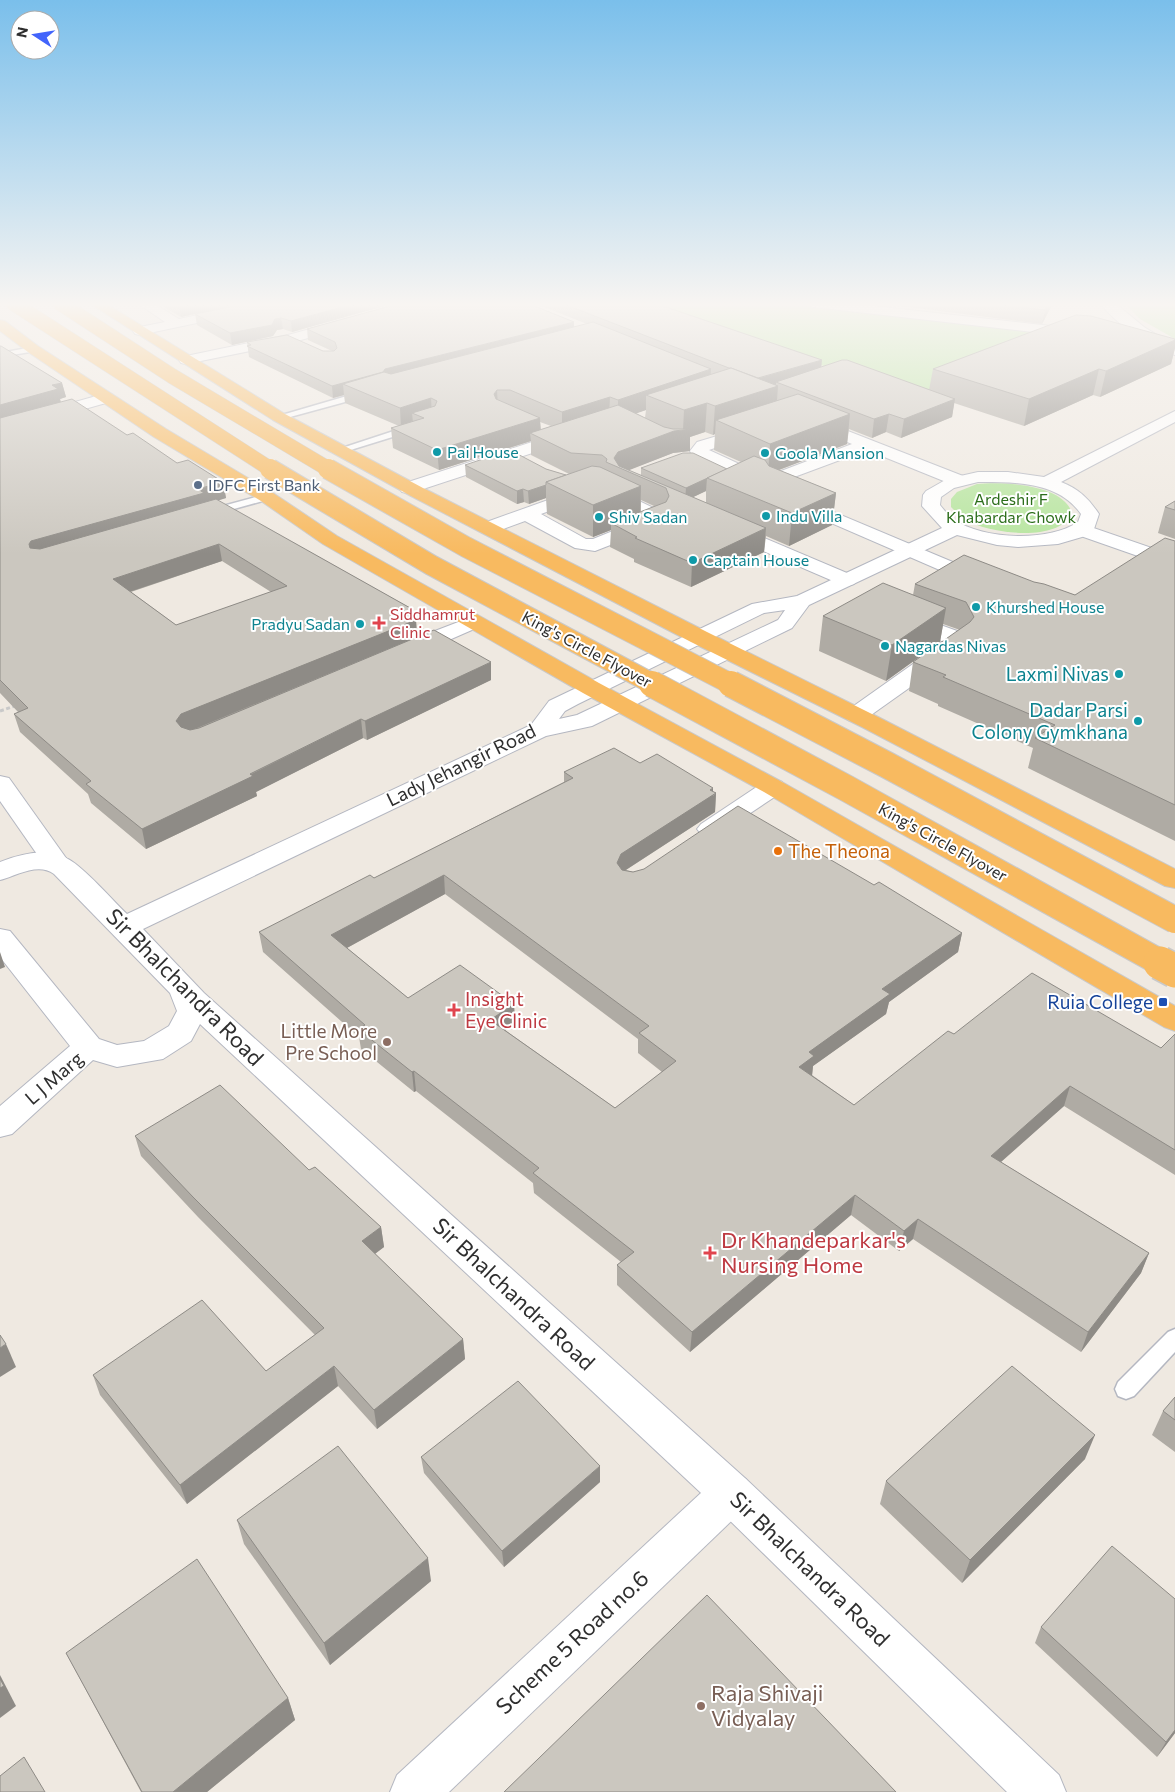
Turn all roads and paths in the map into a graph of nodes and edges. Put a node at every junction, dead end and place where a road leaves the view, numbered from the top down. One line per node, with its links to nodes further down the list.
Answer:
1 (90, 387): 6 (highway)
2 (142, 387): 63 (highway, King's Circle Flyover, bridge)
3 (190, 387): 60 (highway, King's Circle Flyover, bridge)
4 (229, 387): 9 (highway)
5 (372, 392): 9 (lane)
6 (107, 398): 11 (street); 30 (highway)
7 (822, 411): 16 (street)
8 (1175, 416): 23 (street)
9 (279, 417): 17 (highway)
10 (424, 424): 17 (lane)
11 (0, 428)
12 (538, 428): 15 (street)
13 (585, 431): 15 (street)
14 (1175, 434): 27 (street)
15 (560, 438): 18 (street)
16 (867, 444): 21 (street); 25 (street)
17 (342, 450): 26 (highway)
18 (512, 454): 19 (street); 26 (street)
19 (529, 463)
20 (565, 480): 24 (street)
21 (957, 480): 23 (street); 34 (street)
22 (624, 482): 29 (street)
23 (1046, 483): 27 (street)
24 (596, 484)
25 (737, 487)
26 (408, 488): 33 (highway)
27 (1066, 490): 35 (street)
28 (772, 491): 37 (street)
29 (650, 494)
30 (267, 497): 32 (lane); 44 (highway)
31 (527, 514): 31 (street); 33 (street)
32 (199, 516)
33 (488, 528): 45 (highway)
34 (956, 528): 35 (street); 37 (street, Lady Jehangir Road)
35 (1082, 530): 38 (street)
36 (799, 543): 39 (street)
37 (909, 549): 40 (street); 41 (street, Lady Jehangir Road)
38 (1175, 563)
39 (814, 566): 41 (street); 41 (street)
40 (994, 586)
41 (844, 589): 42 (street, Lady Jehangir Road)
42 (802, 601): 45 (street, Lady Jehangir Road); 46 (street)
43 (888, 612): 52 (street)
44 (474, 622): 47 (street); 48 (highway)
45 (699, 638): 46 (highway); 48 (street, Lady Jehangir Road)
46 (728, 651): 50 (street); 52 (highway)
47 (394, 655)
48 (592, 688): 50 (highway); 53 (street, Lady Jehangir Road)
49 (18, 704): 51 (path)
50 (620, 704): 53 (street); 55 (highway)
51 (0, 711)
52 (856, 715): 59 (highway)
53 (538, 730): 61 (street, Lady Jehangir Road)
54 (0, 784): 57 (street, Sir Bhalchandra Road)
55 (773, 787): 56 (street); 65 (highway)
56 (687, 844)
57 (57, 864): 58 (street); 61 (street, Sir Bhalchandra Road)
58 (0, 872)
59 (1175, 880)
60 (1175, 920)
61 (124, 927): 64 (street, Sir Bhalchandra Road)
62 (0, 938): 66 (street)
63 (1175, 971)
64 (185, 990): 66 (street, L J Marg); 70 (street, Sir Bhalchandra Road)
65 (1175, 1020)
66 (88, 1047): 67 (street, L J Marg)
67 (0, 1125)
68 (1175, 1338): 69 (lane)
69 (1126, 1389)
70 (731, 1493): 71 (street, Scheme 5 Road no.6); 72 (street, Sir Bhalchandra Road)
71 (414, 1792)
72 (1042, 1792)

